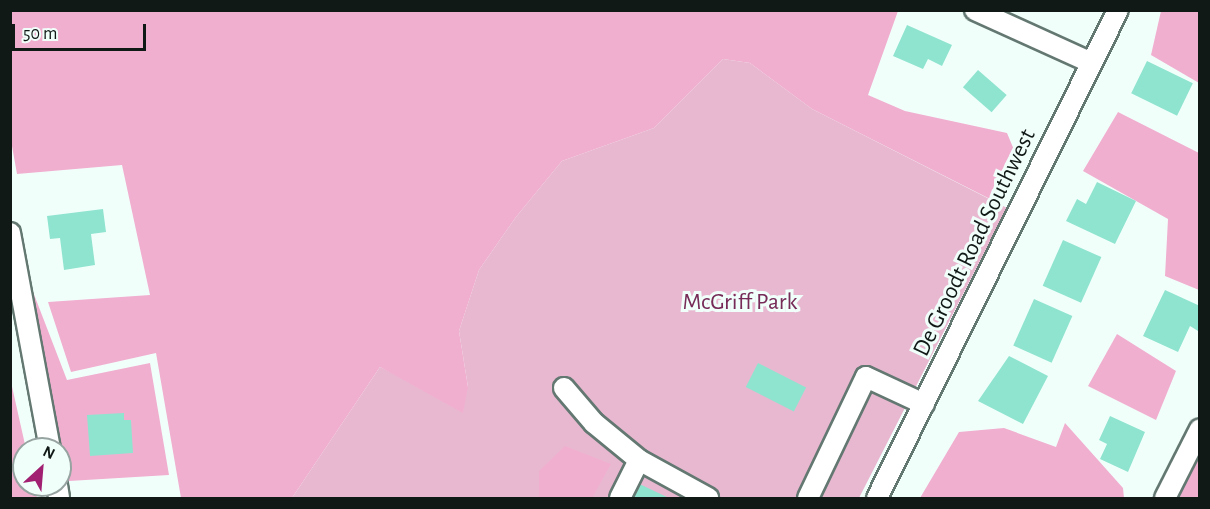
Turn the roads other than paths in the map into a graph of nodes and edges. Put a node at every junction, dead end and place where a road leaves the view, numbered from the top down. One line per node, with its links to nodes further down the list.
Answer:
1 (975, 10): 3 (street)
2 (1118, 10): 3 (street, De Groodt Road Southwest)
3 (1092, 63): 6 (street, De Groodt Road Southwest)
4 (10, 233): 8 (street)
5 (564, 388): 9 (street)
6 (924, 404): 12 (street); 13 (street, De Groodt Road Southwest)
7 (1200, 429): 14 (street)
8 (48, 437)
9 (639, 460): 10 (street); 11 (street)
10 (621, 498)
11 (708, 498)
12 (808, 498)
13 (877, 498)
14 (1165, 498)

